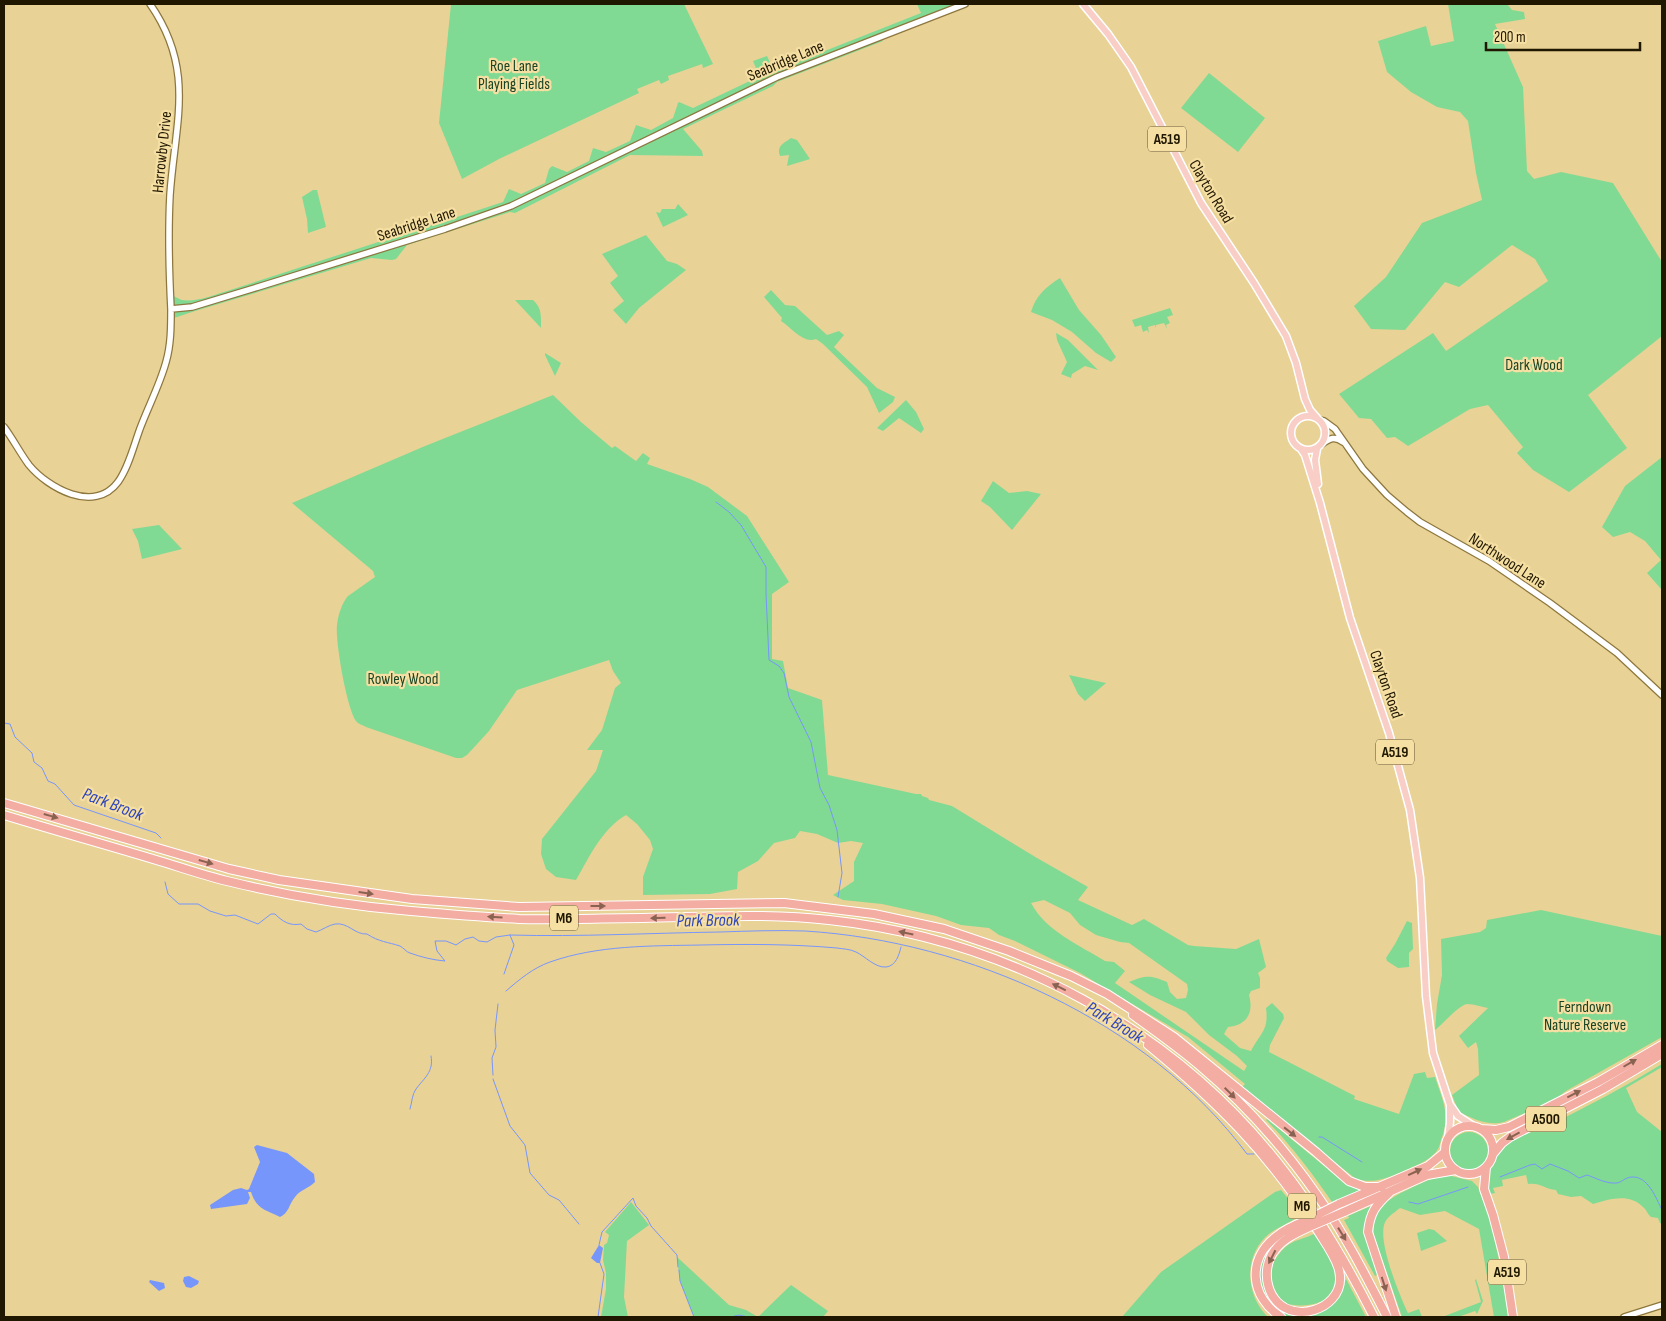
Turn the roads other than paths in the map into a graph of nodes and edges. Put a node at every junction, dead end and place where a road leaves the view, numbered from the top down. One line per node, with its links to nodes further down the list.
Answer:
1 (150, 4): 4 (street, Harrowby Drive)
2 (965, 4): 4 (street, Seabridge Lane)
3 (1082, 4): 5 (main road, Clayton Road / A519)
4 (172, 309): 8 (street)
5 (1305, 399): 6 (main road, Clayton Road / A519); 7 (main road, Clayton Road / A519)
6 (1298, 419): 7 (main road); 11 (main road, Clayton Road / A519)
7 (1318, 419): 9 (street, Northwood Lane); 10 (main road, Clayton Road / A519)
8 (4, 427)
9 (1345, 443): 10 (street); 13 (street, Northwood Lane)
10 (1320, 446): 11 (main road); 12 (main road, Clayton Road / A519)
11 (1301, 449): 12 (main road, Clayton Road / A519)
12 (1320, 503): 20 (main road, Clayton Road / A519)
13 (1662, 695)
14 (4, 803): 16 (highway, M6, one-way to 16)
15 (4, 815): 17 (highway, M6, one-way to 15)
16 (1030, 960): 28 (highway, M6, one-way to 28); 35 (highway, M6, one-way to 35)
17 (1117, 1019): 31 (highway, M6, one-way to 17); 34 (highway, M6)
18 (1662, 1045): 21 (highway, A500, one-way to 18)
19 (1662, 1054): 24 (highway, A500, one-way to 24)
20 (1450, 1105): 21 (main road, A519); 22 (main road, A519)
21 (1478, 1128): 22 (highway); 24 (highway)
22 (1448, 1138): 23 (highway)
23 (1445, 1152): 26 (highway); 28 (highway, M6, one-way to 23)
24 (1493, 1154): 25 (highway)
25 (1486, 1167): 27 (highway); 29 (highway, A519)
26 (1456, 1170): 27 (highway); 30 (highway, M6)
27 (1468, 1174): 29 (highway, A519)
28 (1382, 1187): 31 (highway, M6, bridge)
29 (1484, 1189): 37 (highway, A519)
30 (1390, 1192): 31 (highway, M6, bridge); 36 (highway, M6, one-way to 36)
31 (1307, 1224): 33 (highway, M6)
32 (1662, 1305): 38 (street)
33 (1281, 1317)
34 (1374, 1317)
35 (1387, 1317)
36 (1396, 1317)
37 (1513, 1317)
38 (1624, 1317)

